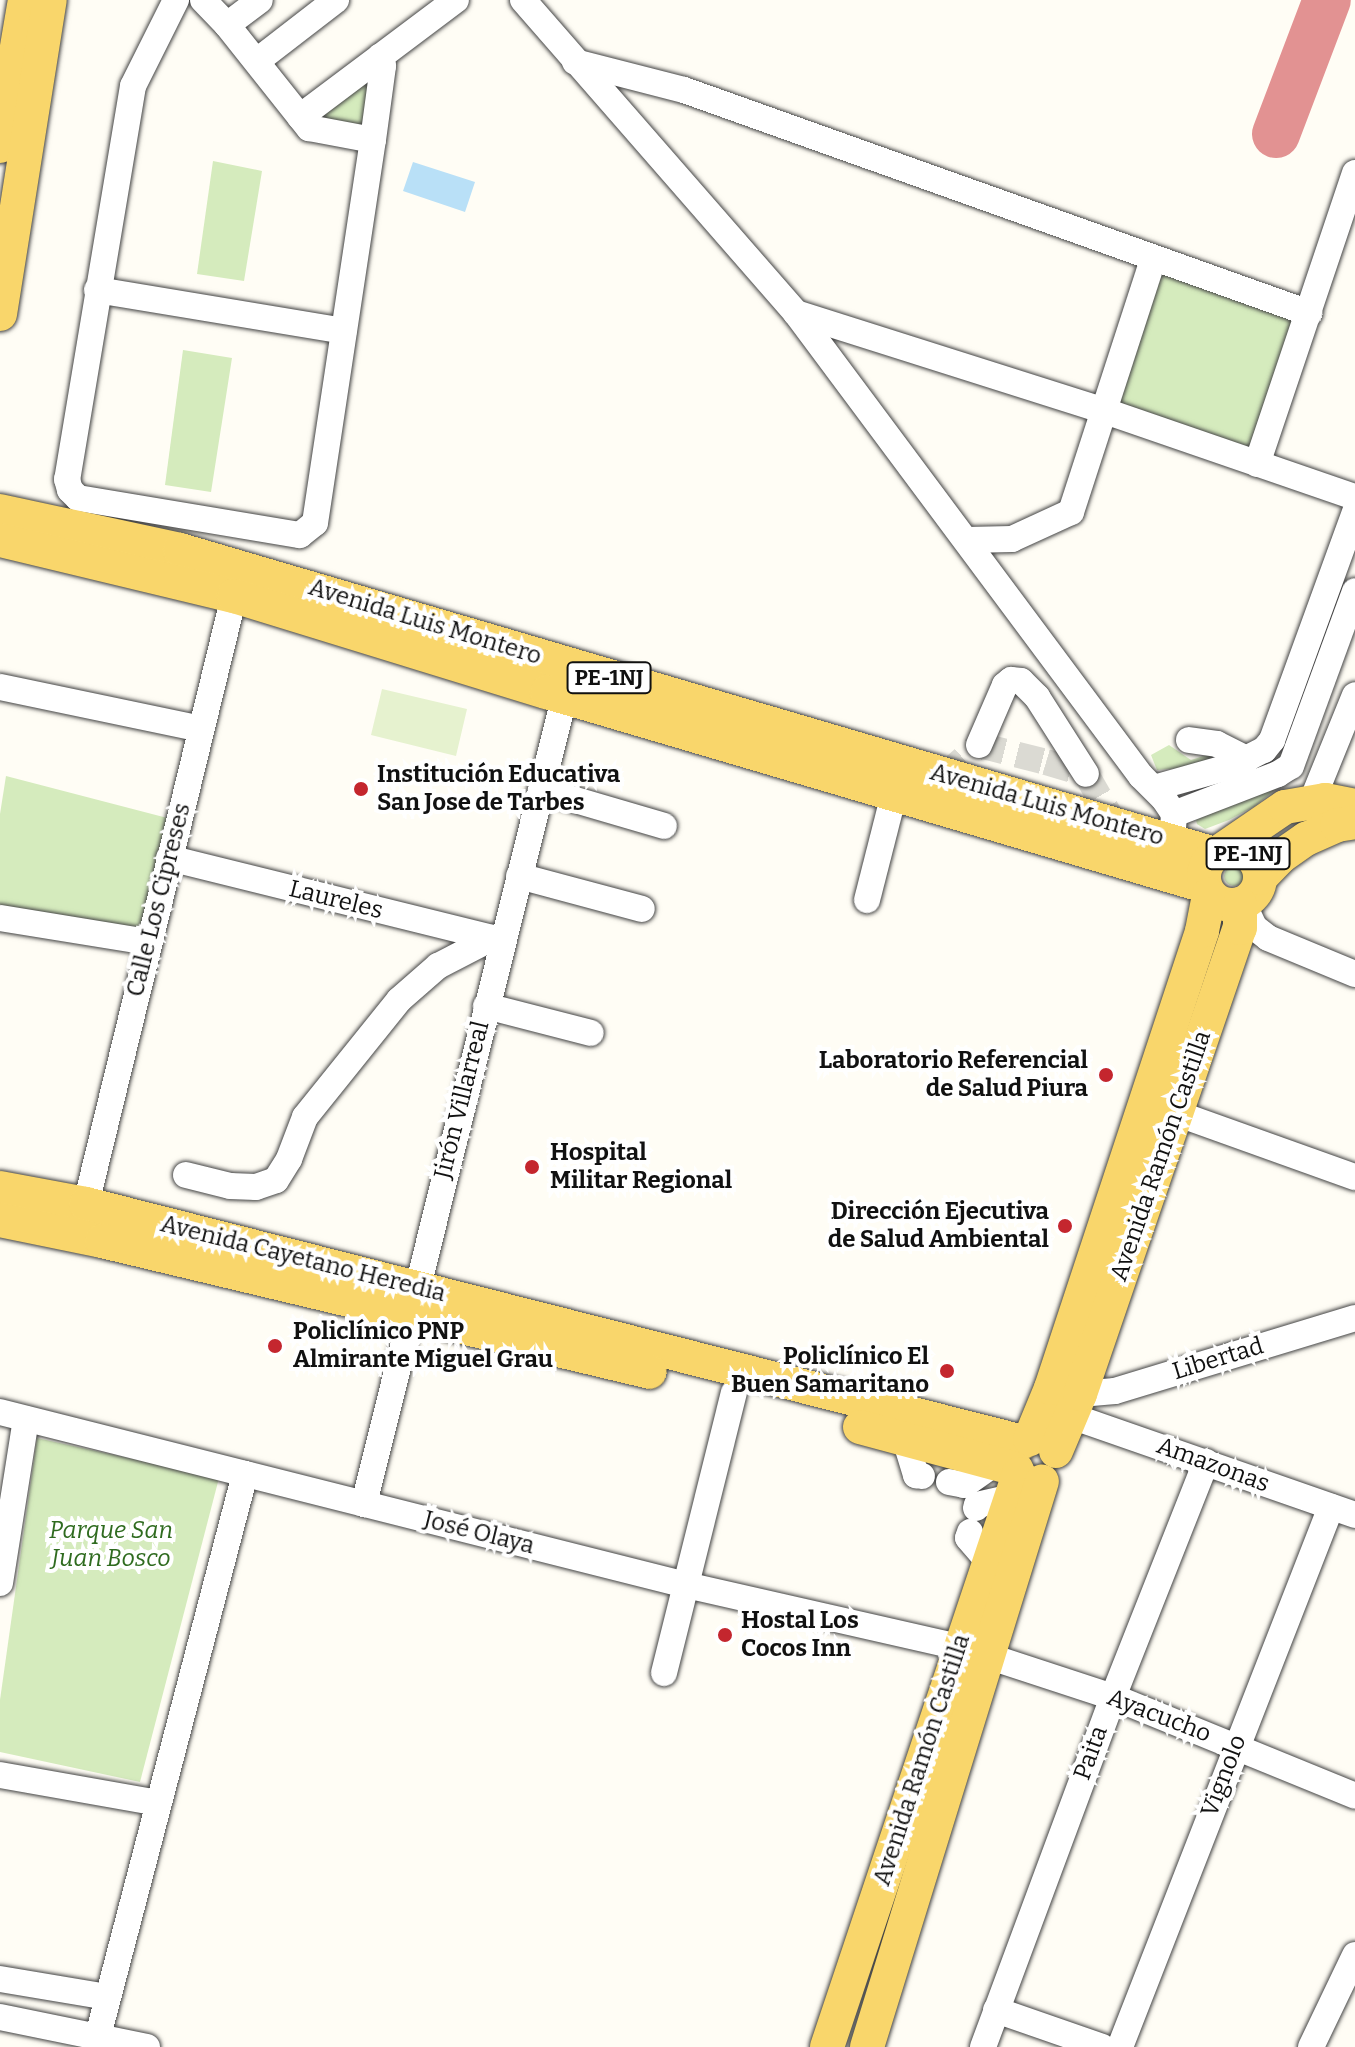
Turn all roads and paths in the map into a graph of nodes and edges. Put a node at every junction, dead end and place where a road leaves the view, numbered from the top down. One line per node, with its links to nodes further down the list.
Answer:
1 (25, 0): 15 (main road)
2 (50, 0): 21 (main road)
3 (176, 0): 18 (street)
4 (203, 0): 9 (street)
5 (260, 0): 9 (street)
6 (336, 0): 11 (street)
7 (456, 0): 10 (street)
8 (523, 0): 12 (street)
9 (227, 25): 11 (street)
10 (380, 56): 13 (street); 14 (street)
11 (257, 61): 13 (street)
12 (575, 62): 17 (street); 19 (street)
13 (300, 117): 14 (street)
14 (373, 140): 22 (street)
15 (0, 146)
16 (1355, 173): 20 (street)
17 (1153, 260): 20 (street); 23 (street)
18 (97, 290): 22 (street); 28 (street)
19 (796, 313): 23 (street); 30 (street)
20 (1309, 313): 24 (street)
21 (0, 314)
22 (344, 331): 28 (street)
23 (1105, 411): 24 (street); 30 (street)
24 (1257, 464): 25 (street)
25 (1355, 497)
26 (0, 511): 31 (main road, Avenida Luis Montero / PE-1NJ)
27 (1355, 512): 40 (street)
28 (186, 516): 31 (street)
29 (0, 540): 31 (main road, Avenida Luis Montero / PE-1NJ)
30 (967, 540): 42 (street)
31 (177, 565): 33 (main road, Avenida Luis Montero / PE-1NJ); 47 (main road, Avenida Luis Montero / PE-1NJ)
32 (1355, 591): 40 (street)
33 (234, 596): 36 (main road, Avenida Luis Montero / PE-1NJ); 37 (street, Calle Los Cipreses)
34 (0, 687): 37 (street)
35 (1355, 695): 45 (street)
36 (564, 698): 43 (street, Jirón Villarreal); 44 (main road, Avenida Luis Montero / PE-1NJ)
37 (201, 729): 53 (street, Calle Los Cipreses)
38 (1189, 740): 40 (street)
39 (979, 745): 41 (street)
40 (1239, 772): 42 (street); 50 (street)
41 (1086, 774)
42 (1154, 788): 50 (street)
43 (541, 790): 49 (street); 54 (street, Jirón Villarreal)
44 (894, 794): 47 (main road, Avenida Luis Montero / PE-1NJ); 56 (street)
45 (1312, 801): 46 (main road, PE-1NJ); 52 (main road, PE-1NJ)
46 (1355, 806)
47 (992, 807): 51 (main road, Avenida Luis Montero / PE-1NJ)
48 (1355, 822): 55 (main road, PE-1NJ)
49 (664, 826)
50 (1173, 828): 51 (main road, Avenida Luis Montero / PE-1NJ); 52 (main road, Avenida Luis Montero / PE-1NJ)
51 (1111, 842): 55 (main road, Avenida Luis Montero / PE-1NJ)
52 (1217, 853): 55 (main road, PE-1NJ); 55 (main road, PE-1NJ)
53 (169, 858): 59 (street, Laureles); 60 (street, Calle Los Cipreses)
54 (519, 876): 57 (street); 59 (street, Jirón Villarreal)
55 (1232, 893): 61 (street); 64 (main road, Avenida Ramón Castilla)
56 (867, 900)
57 (642, 909)
58 (0, 918): 60 (street)
59 (497, 940): 62 (street, Jirón Villarreal); 65 (street)
60 (149, 942): 68 (street, Calle Los Cipreses)
61 (1355, 974)
62 (486, 1006): 63 (street); 70 (street, Jirón Villarreal)
63 (591, 1033)
64 (1160, 1107): 66 (street); 73 (main road, Avenida Ramón Castilla); 78 (main road, Avenida Ramón Castilla)
65 (186, 1175)
66 (1355, 1177)
67 (0, 1188): 68 (main road, Avenida Cayetano Heredia)
68 (86, 1204): 70 (main road, Avenida Cayetano Heredia)
69 (0, 1220): 70 (main road, Avenida Cayetano Heredia)
70 (412, 1300): 72 (main road, Avenida Cayetano Heredia); 78 (main road, Avenida Cayetano Heredia); 82 (street, Jirón Villarreal)
71 (1355, 1318): 73 (street, Libertad)
72 (734, 1393): 76 (main road, Avenida Cayetano Heredia); 86 (street)
73 (1075, 1405): 77 (street, Amazonas); 78 (main road, Avenida Ramón Castilla)
74 (0, 1412): 75 (street, José Olaya)
75 (26, 1419): 79 (street, José Olaya); 85 (street)
76 (905, 1439): 78 (main road, Avenida Cayetano Heredia); 80 (street)
77 (1206, 1462): 83 (street, Amazonas); 89 (street, Paita)
78 (1024, 1465): 81 (street); 81 (street); 84 (main road, Avenida Ramón Castilla); 87 (main road, Avenida Ramón Castilla)
79 (245, 1474): 82 (street, José Olaya); 93 (street)
80 (922, 1476)
81 (967, 1502): 84 (street)
82 (364, 1504): 86 (street, José Olaya)
83 (1343, 1511): 90 (street, Vignolo)
84 (989, 1562): 87 (main road, Avenida Ramón Castilla)
85 (0, 1583)
86 (686, 1585): 87 (street, José Olaya); 88 (street)
87 (974, 1652): 89 (street, Ayacucho); 101 (main road, Avenida Ramón Castilla); 102 (main road, Avenida Ramón Castilla)
88 (664, 1673)
89 (1113, 1697): 90 (street, Ayacucho); 97 (street, Paita)
90 (1236, 1745): 92 (street, Ayacucho); 105 (street, Vignolo)
91 (0, 1775): 93 (street)
92 (1355, 1796)
93 (159, 1803): 96 (street)
94 (1355, 1955): 106 (street)
95 (0, 1979): 96 (street)
96 (107, 1997): 99 (street)
97 (996, 2010): 103 (street, Paita); 104 (street)
98 (0, 2017): 99 (street)
99 (98, 2036): 100 (street)
100 (147, 2047)
101 (827, 2047)
102 (867, 2047)
103 (983, 2047)
104 (1102, 2047)
105 (1120, 2047)
106 (1311, 2047)

